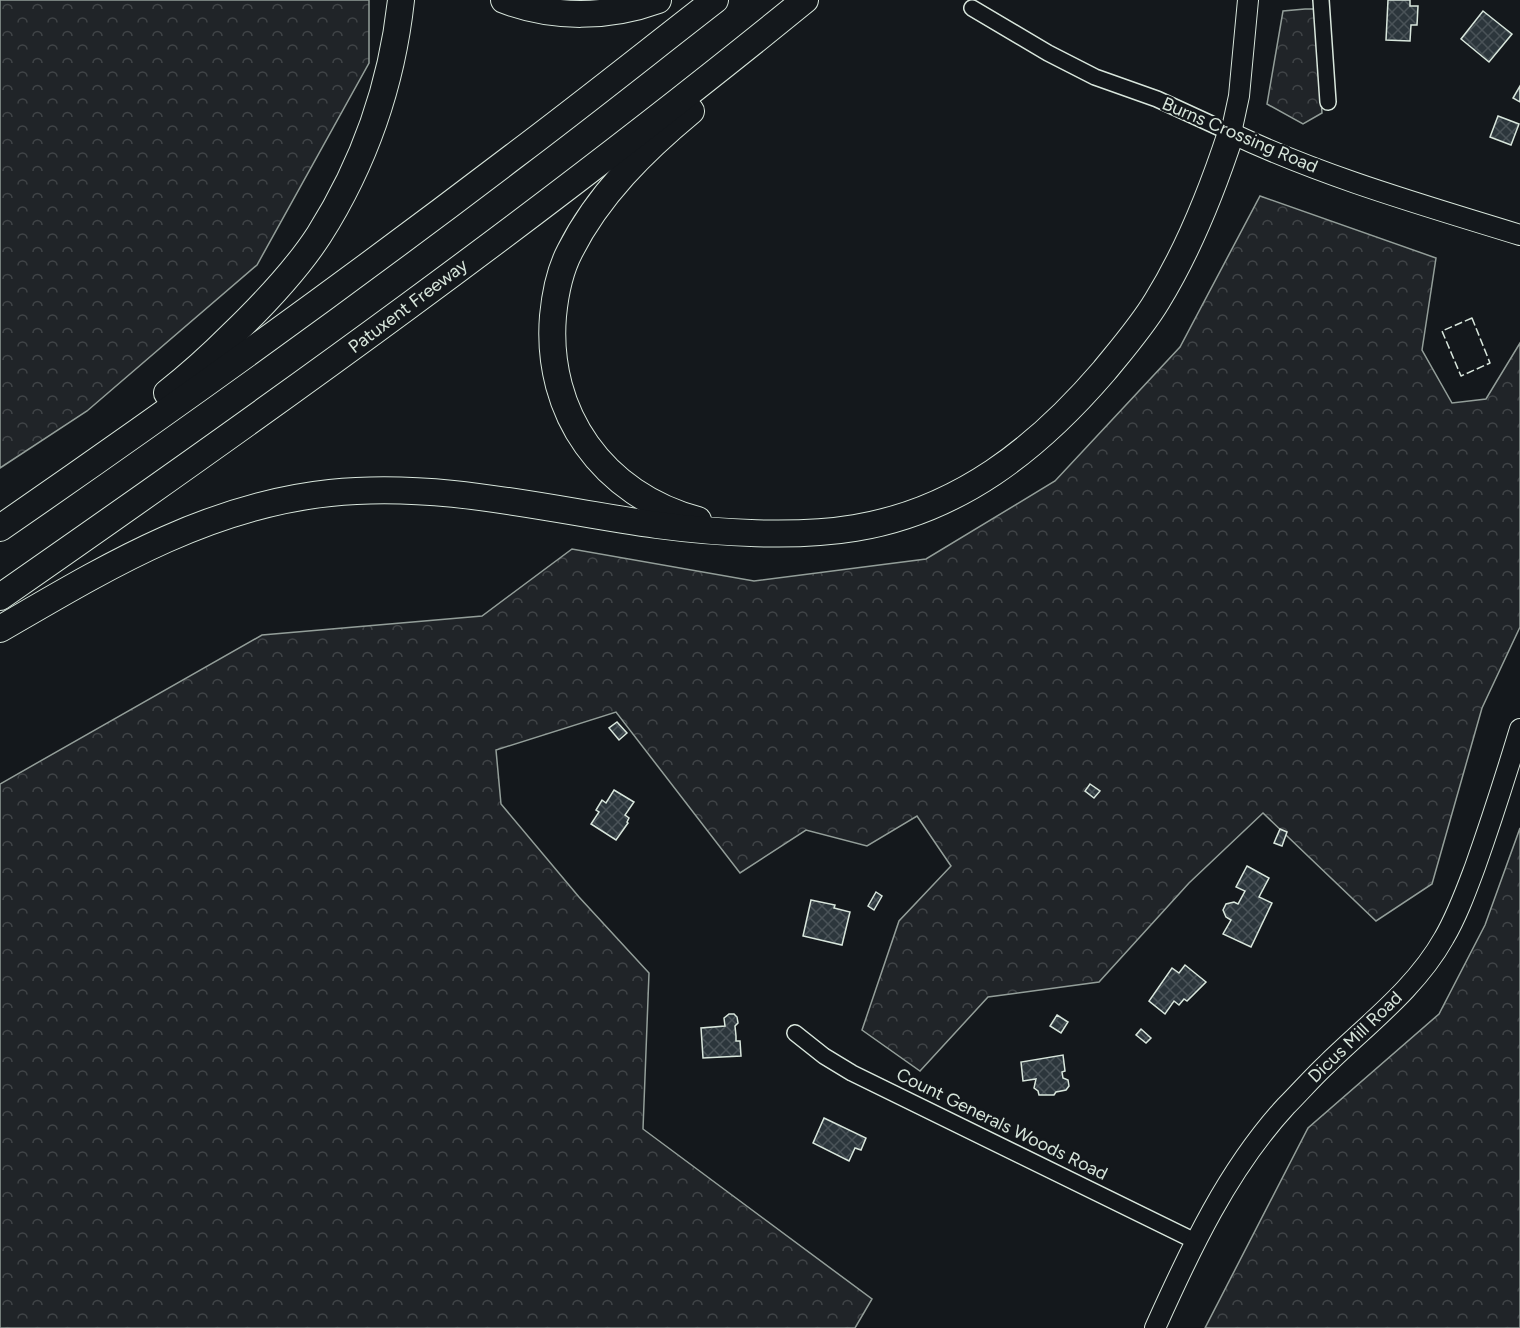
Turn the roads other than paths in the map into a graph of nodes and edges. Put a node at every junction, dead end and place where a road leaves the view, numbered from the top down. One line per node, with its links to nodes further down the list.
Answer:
1 (401, 0): 13 (highway)
2 (504, 0): 3 (highway)
3 (658, 0)
4 (715, 0): 14 (highway)
5 (805, 0): 16 (highway, Patuxent Freeway)
6 (821, 0): 15 (highway)
7 (1248, 0): 11 (street)
8 (1321, 0): 10 (street)
9 (972, 8): 11 (street, Burns Crossing Road)
10 (1328, 102)
11 (1232, 134): 12 (street, Burns Crossing Road); 15 (highway)
12 (1520, 235)
13 (0, 521)
14 (0, 528)
15 (745, 532): 17 (highway)
16 (0, 597)
17 (0, 629)
18 (1520, 729): 20 (street, Dicus Mill Road)
19 (795, 1033): 20 (street, Count Generals Woods Road)
20 (1197, 1242): 21 (street, Dicus Mill Road)
21 (1155, 1328)

